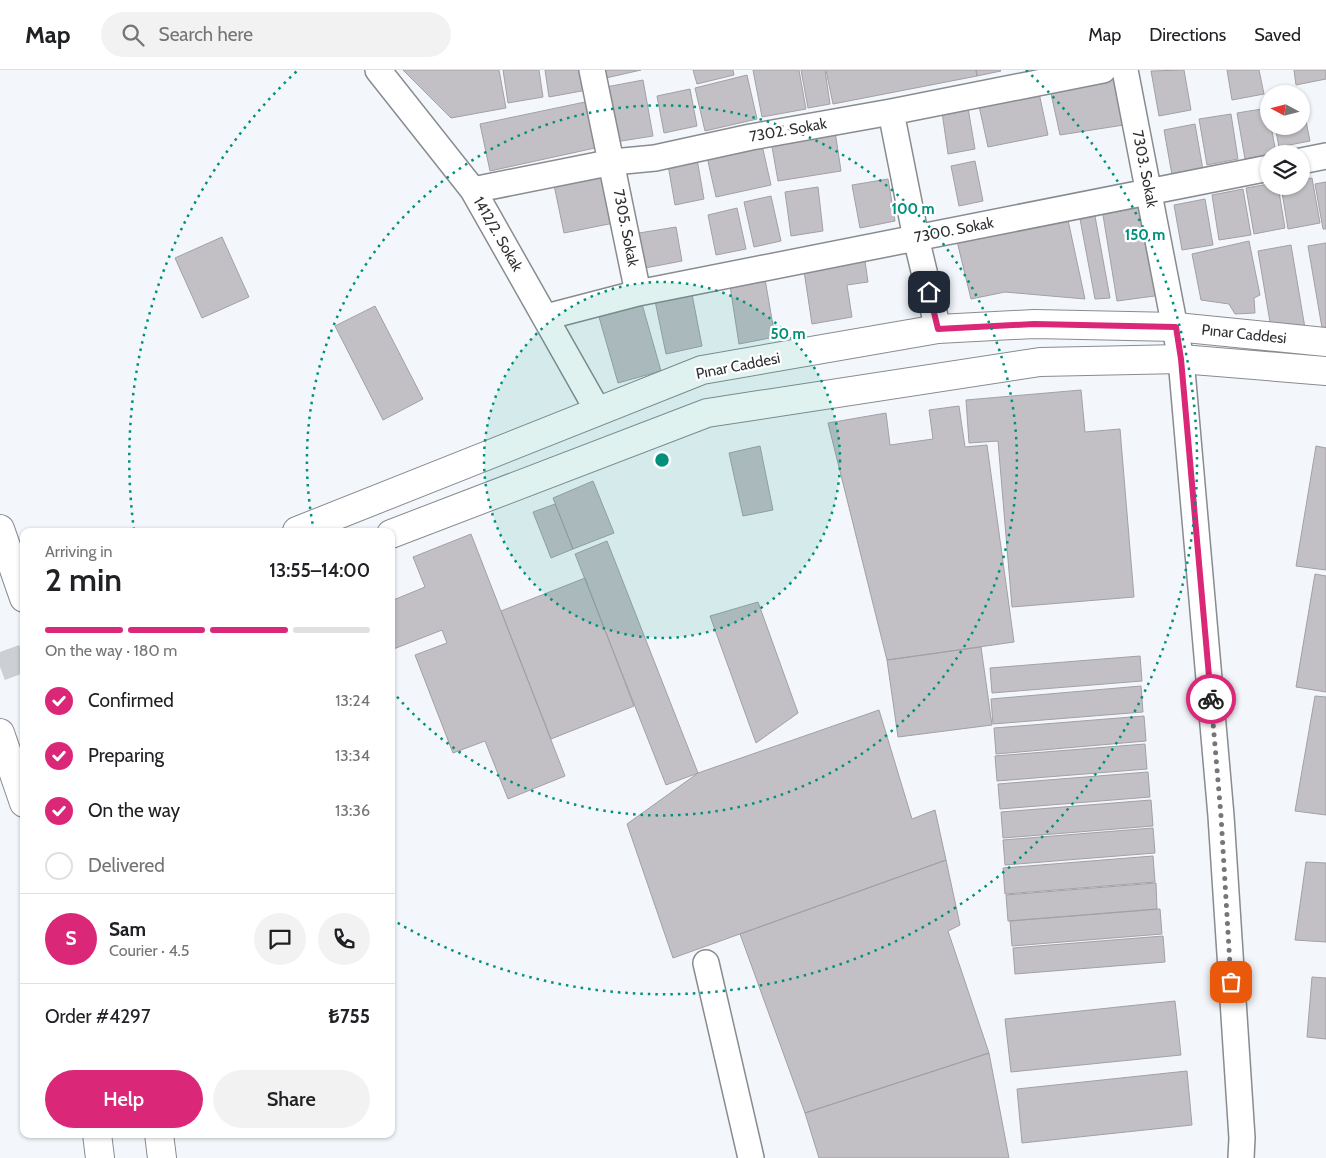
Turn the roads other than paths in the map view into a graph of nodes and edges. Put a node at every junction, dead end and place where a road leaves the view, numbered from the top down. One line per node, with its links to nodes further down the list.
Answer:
1 (378, 70): 10 (street, 1412/2. Sokak)
2 (592, 70): 8 (street, 7305. Sokak)
3 (1103, 70): 5 (street, 7302. Sokak)
4 (1125, 70): 11 (street, 7303. Sokak)
5 (891, 112): 8 (street, 7302. Sokak); 12 (street)
6 (1326, 156): 7 (street)
7 (1310, 159)
8 (613, 162): 10 (street, 7302. Sokak); 13 (street, 7305. Sokak)
9 (1260, 170): 11 (street, 7300. Sokak)
10 (473, 190): 14 (street, 1412/2. Sokak)
11 (1150, 191): 12 (street, 7300. Sokak); 15 (street, 7303. Sokak)
12 (916, 238): 13 (street, 7300. Sokak); 16 (street)
13 (638, 293): 14 (street)
14 (546, 317): 20 (street, 1412/2. Sokak)
15 (1176, 327): 16 (main road, Pınar Caddesi); 17 (main road, Pınar Caddesi); 18 (street, 7303. Sokak)
16 (938, 329): 20 (main road, Pınar Caddesi)
17 (1326, 342)
18 (1181, 359): 19 (main road, Pınar Caddesi); 23 (main road, Pınar Caddesi); 33 (street, 7303. Sokak)
19 (1326, 372)
20 (598, 411): 21 (main road, Pınar Caddesi)
21 (304, 528)
22 (0, 529): 24 (main road)
23 (395, 532)
24 (20, 586)
25 (0, 733): 26 (main road)
26 (20, 791)
27 (706, 963): 32 (street)
28 (98, 1138): 30 (main road)
29 (160, 1138): 31 (main road)
30 (100, 1158)
31 (162, 1158)
32 (751, 1158)
33 (1241, 1158)

